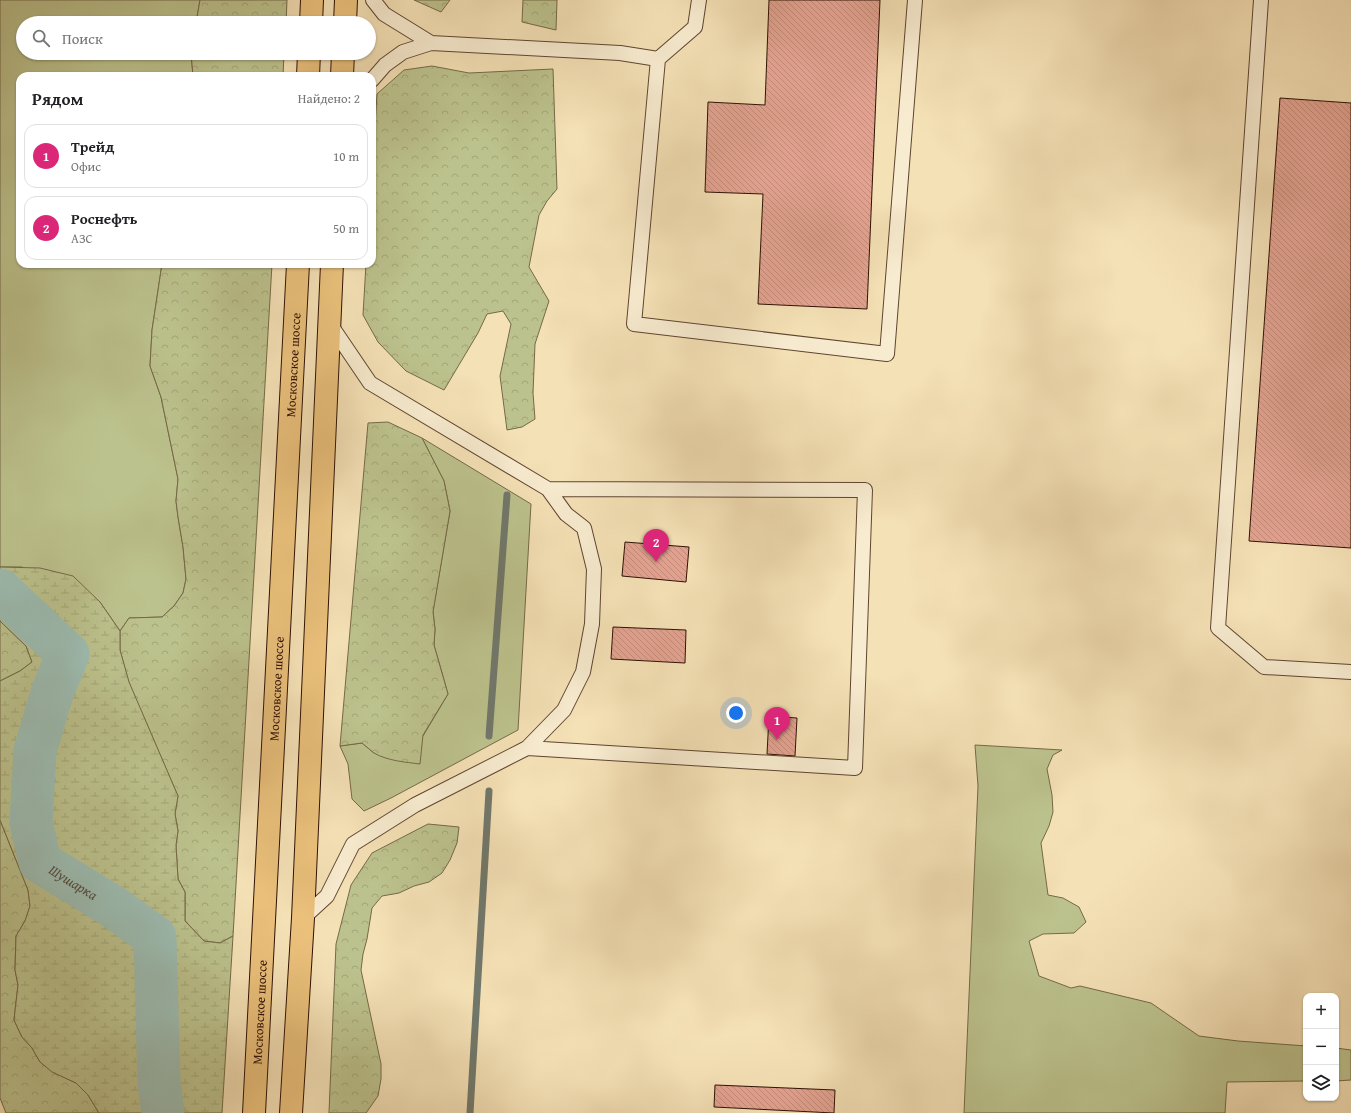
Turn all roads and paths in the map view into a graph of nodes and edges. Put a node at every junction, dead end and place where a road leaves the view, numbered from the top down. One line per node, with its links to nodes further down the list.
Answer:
1 (312, 0): 7 (highway)
2 (346, 0): 8 (highway)
3 (373, 0): 9 (lane)
4 (699, 0): 10 (lane)
5 (915, 0): 10 (lane)
6 (1261, 0): 20 (lane)
7 (311, 16)
8 (345, 16)
9 (430, 43): 10 (lane); 15 (lane)
10 (658, 59)
11 (309, 60): 13 (highway)
12 (343, 60): 14 (highway)
13 (308, 72)
14 (342, 72)
15 (376, 75)
16 (298, 268): 23 (highway, Московское шоссе)
17 (332, 268): 18 (highway)
18 (329, 323): 19 (lane); 22 (highway)
19 (548, 489): 21 (lane); 21 (lane)
20 (1351, 672)
21 (527, 748): 22 (lane)
22 (303, 918): 24 (highway)
23 (254, 1113)
24 (291, 1113)

